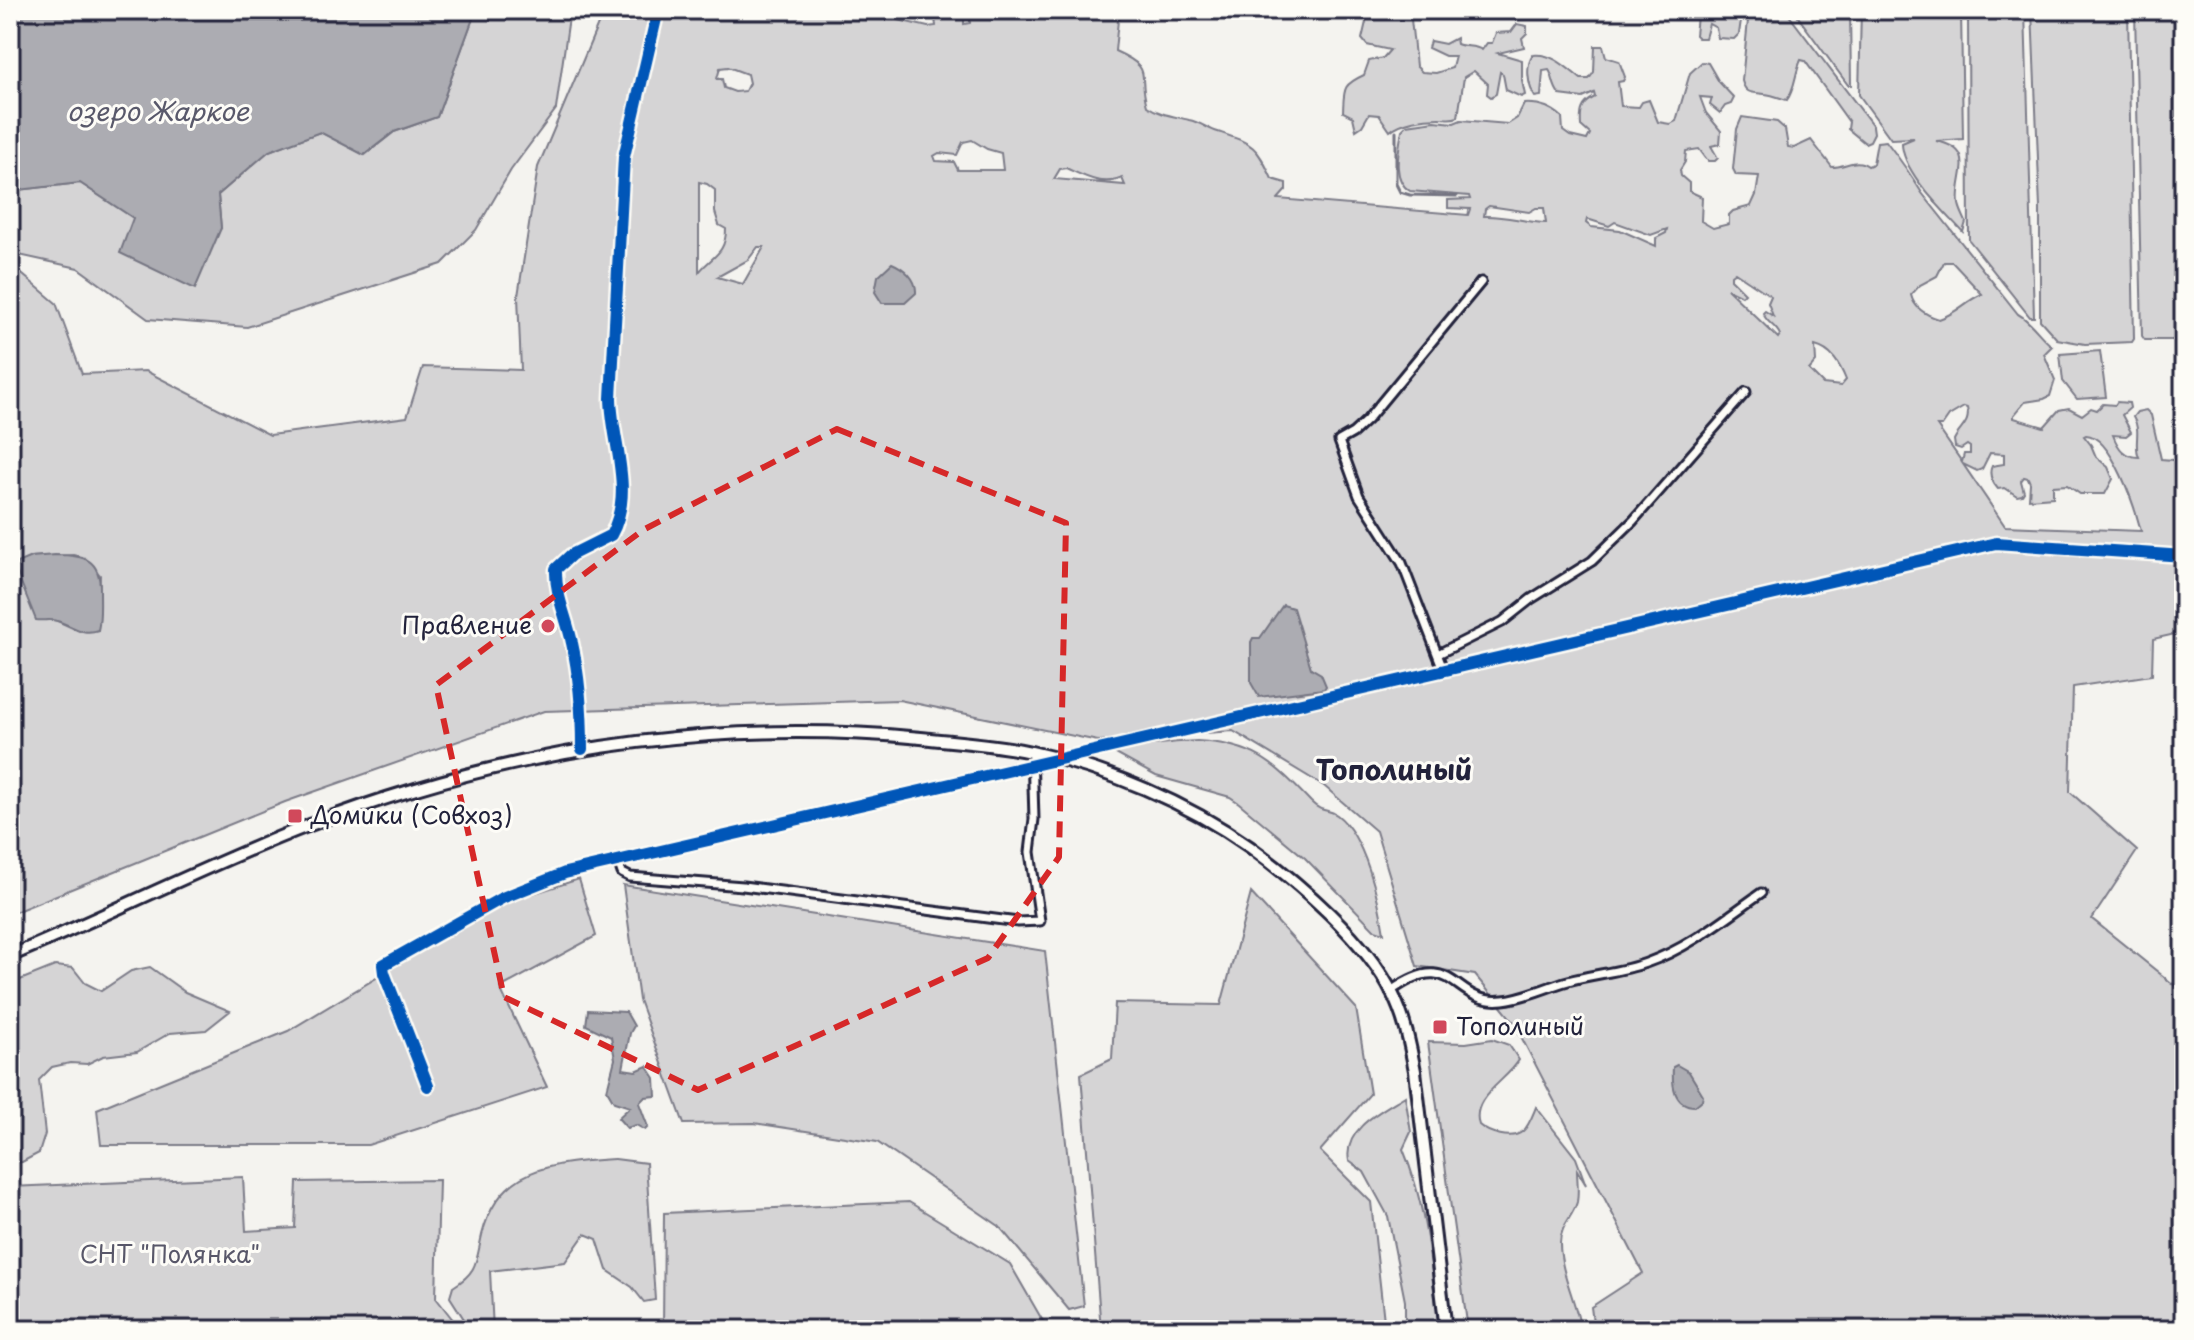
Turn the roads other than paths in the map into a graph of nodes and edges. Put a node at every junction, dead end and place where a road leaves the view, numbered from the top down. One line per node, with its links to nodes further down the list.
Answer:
1 (658, 10): 7 (street)
2 (1481, 282): 5 (street)
3 (1746, 392): 5 (street)
4 (2184, 556): 6 (street)
5 (1438, 654): 6 (street)
6 (1443, 669): 9 (street)
7 (582, 749): 8 (street); 13 (street)
8 (1032, 752): 9 (street); 10 (street)
9 (1059, 759): 10 (street); 14 (street)
10 (1032, 765): 11 (street); 11 (street)
11 (618, 861): 15 (street)
12 (1761, 893): 14 (street)
13 (10, 956)
14 (1391, 991): 16 (street)
15 (428, 1086)
16 (1446, 1330)

